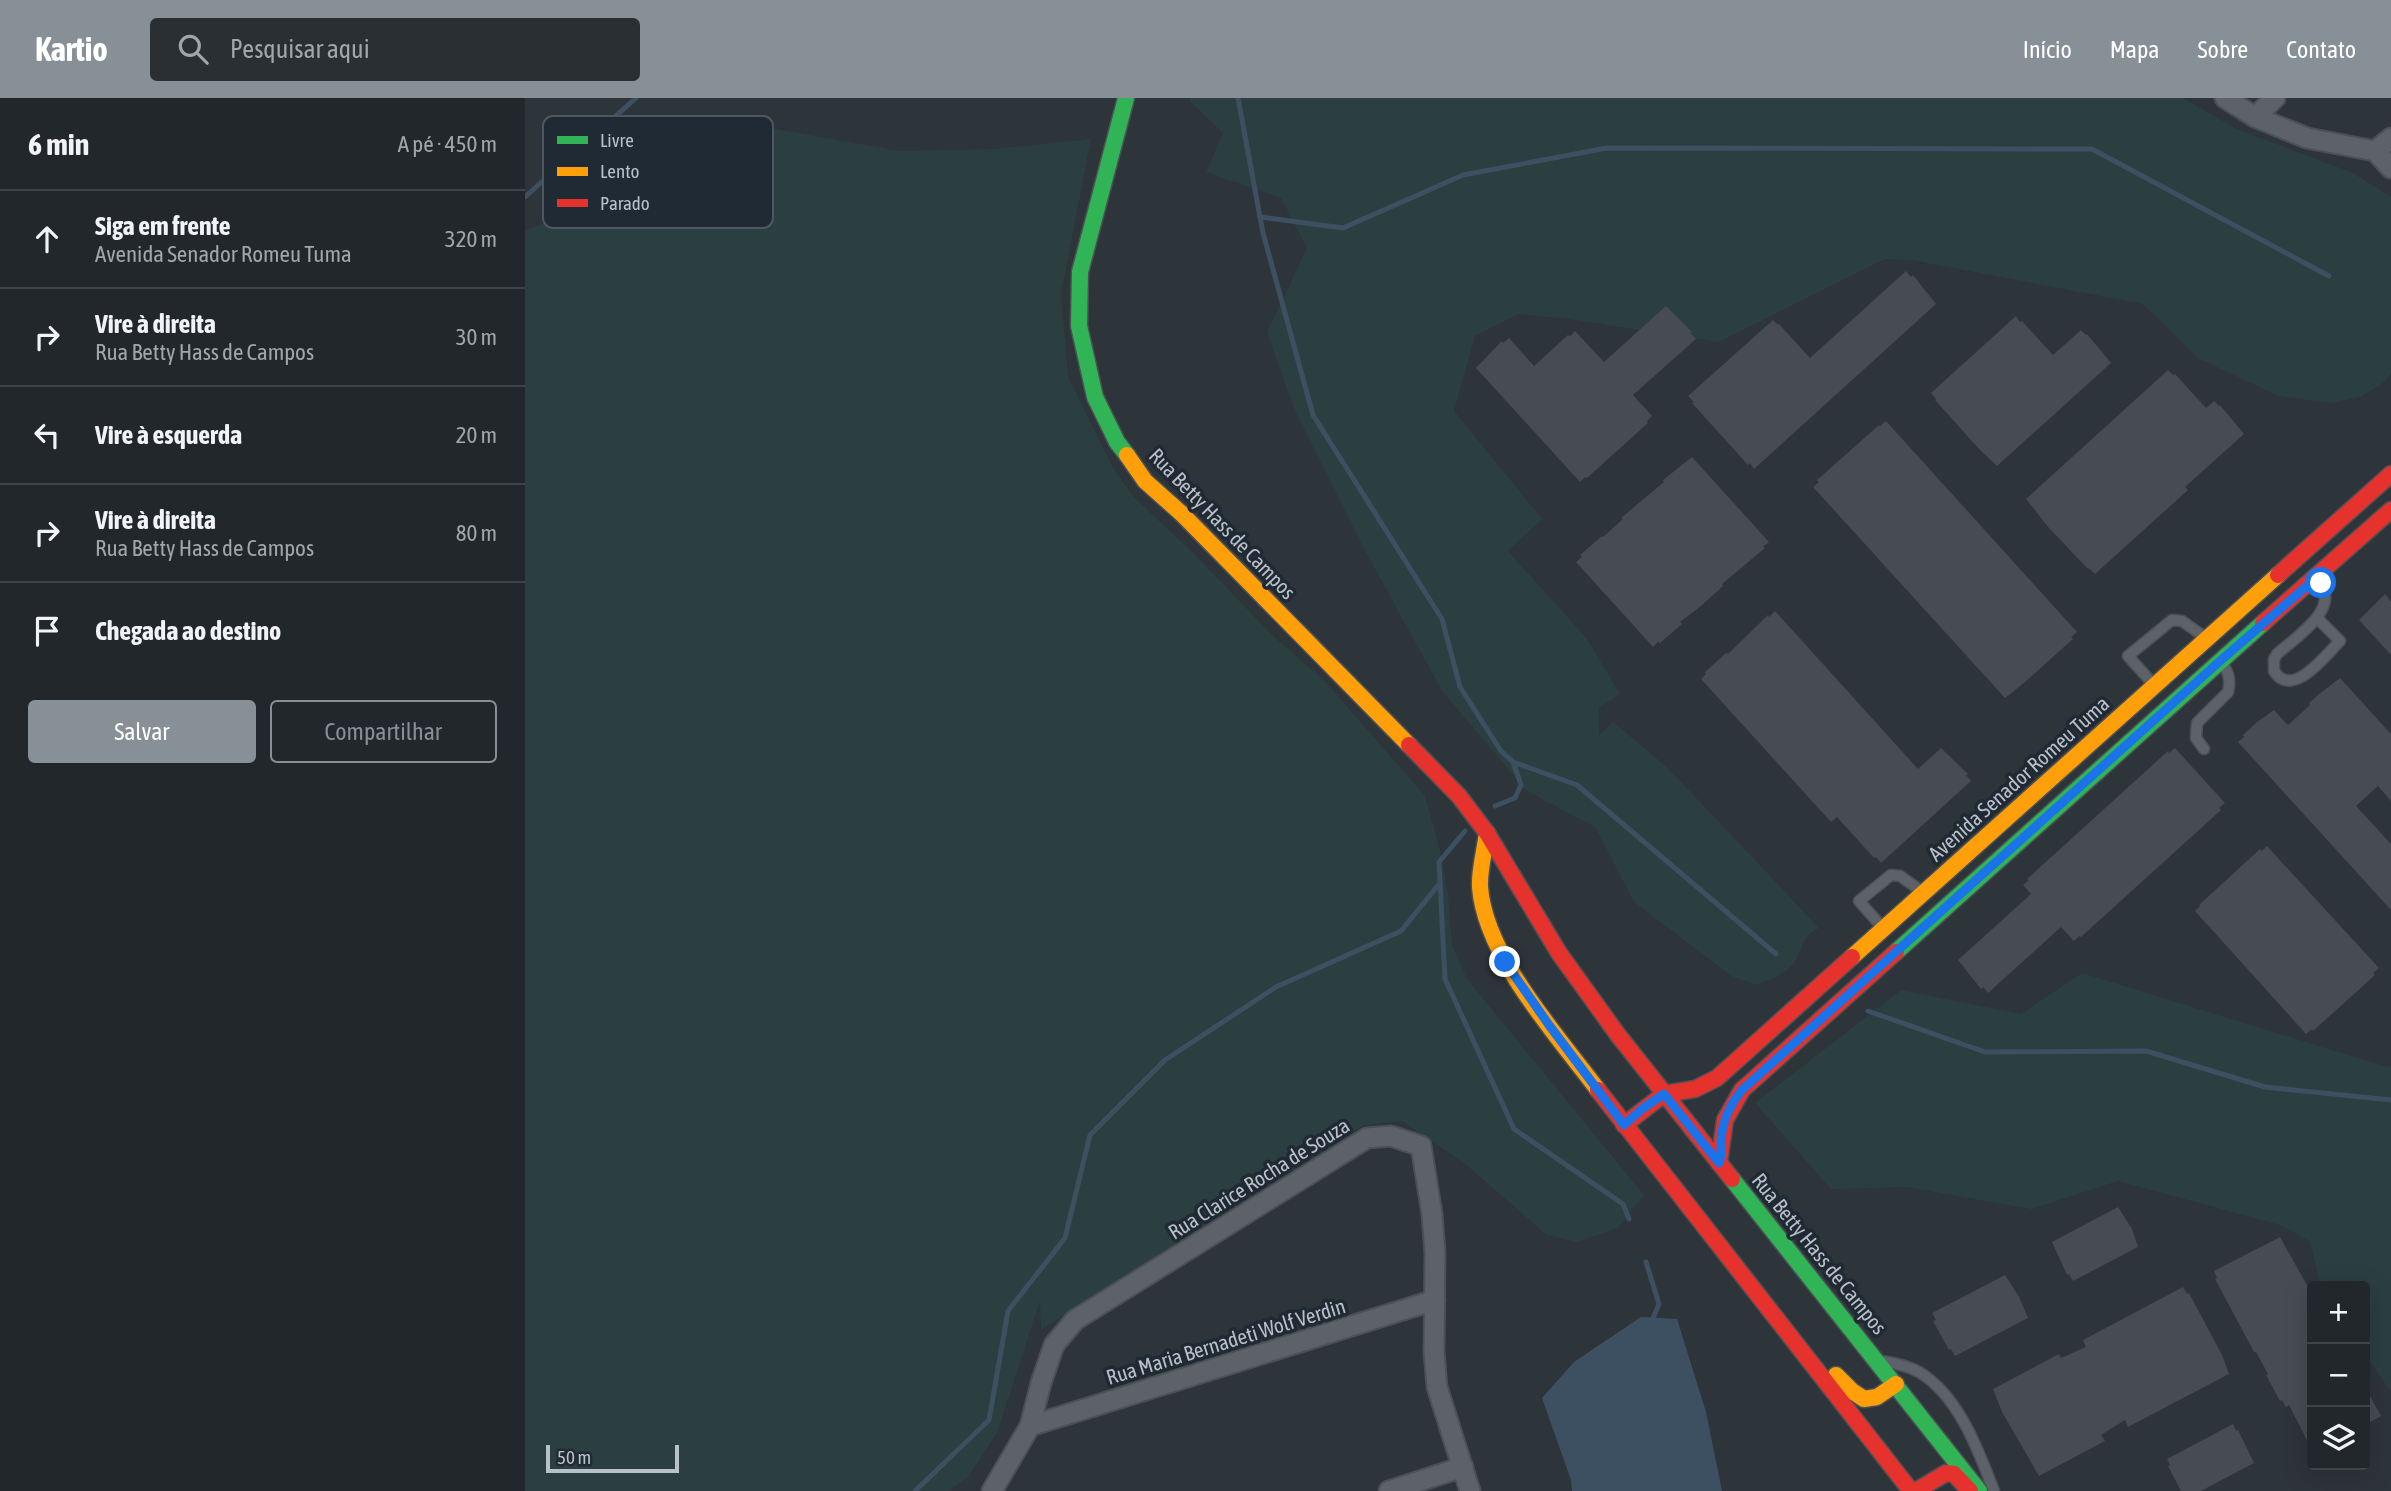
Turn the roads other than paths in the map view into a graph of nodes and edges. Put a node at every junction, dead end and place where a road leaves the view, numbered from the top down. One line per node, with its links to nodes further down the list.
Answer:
1 (1126, 98): 16 (street, Rua Betty Hass de Campos)
2 (2225, 98): 4 (street)
3 (2276, 98): 4 (street)
4 (2255, 117): 6 (street)
5 (2391, 138): 6 (street)
6 (2375, 151): 7 (street)
7 (2391, 168)
8 (2391, 474): 12 (street, Avenida Senador Romeu Tuma)
9 (2391, 510): 10 (street)
10 (2316, 578): 11 (lane); 13 (street)
11 (2317, 618): 11 (lane)
12 (2207, 639): 14 (street, Avenida Senador Romeu Tuma); 14 (lane)
13 (2220, 661): 15 (lane); 21 (street)
14 (2155, 685): 17 (street, Avenida Senador Romeu Tuma)
15 (2204, 749)
16 (1487, 833): 19 (street, Rua Betty Hass de Campos); 20 (street)
17 (1924, 892): 18 (street, Avenida Senador Romeu Tuma); 18 (lane)
18 (1883, 928): 19 (street, Avenida Senador Romeu Tuma)
19 (1664, 1094): 20 (street); 21 (street, Rua Betty Hass de Campos)
20 (1624, 1125): 23 (street)
21 (1719, 1163): 24 (street, Rua Betty Hass de Campos)
22 (1435, 1300): 26 (street, Rua Maria Bernadeti Wolf Verdin); 26 (street, Rua Clarice Rocha de Souza); 28 (street, Rua Clarice Rocha de Souza)
23 (1773, 1312): 25 (street); 33 (street)
24 (1877, 1360): 25 (street, Rua Betty Hass de Campos); 36 (lane)
25 (1896, 1384): 35 (street, Rua Betty Hass de Campos)
26 (1030, 1426): 27 (street, Rua Clarice Rocha de Souza)
27 (1008, 1466): 29 (street, Rua Clarice Rocha de Souza); 30 (street, Rua Clarice Rocha de Souza)
28 (1463, 1467): 31 (street); 32 (street, Rua Clarice Rocha de Souza)
29 (983, 1491)
30 (992, 1491)
31 (1389, 1491)
32 (1470, 1491)
33 (1913, 1491): 34 (street)
34 (1970, 1491)
35 (1979, 1491)
36 (1994, 1491)

